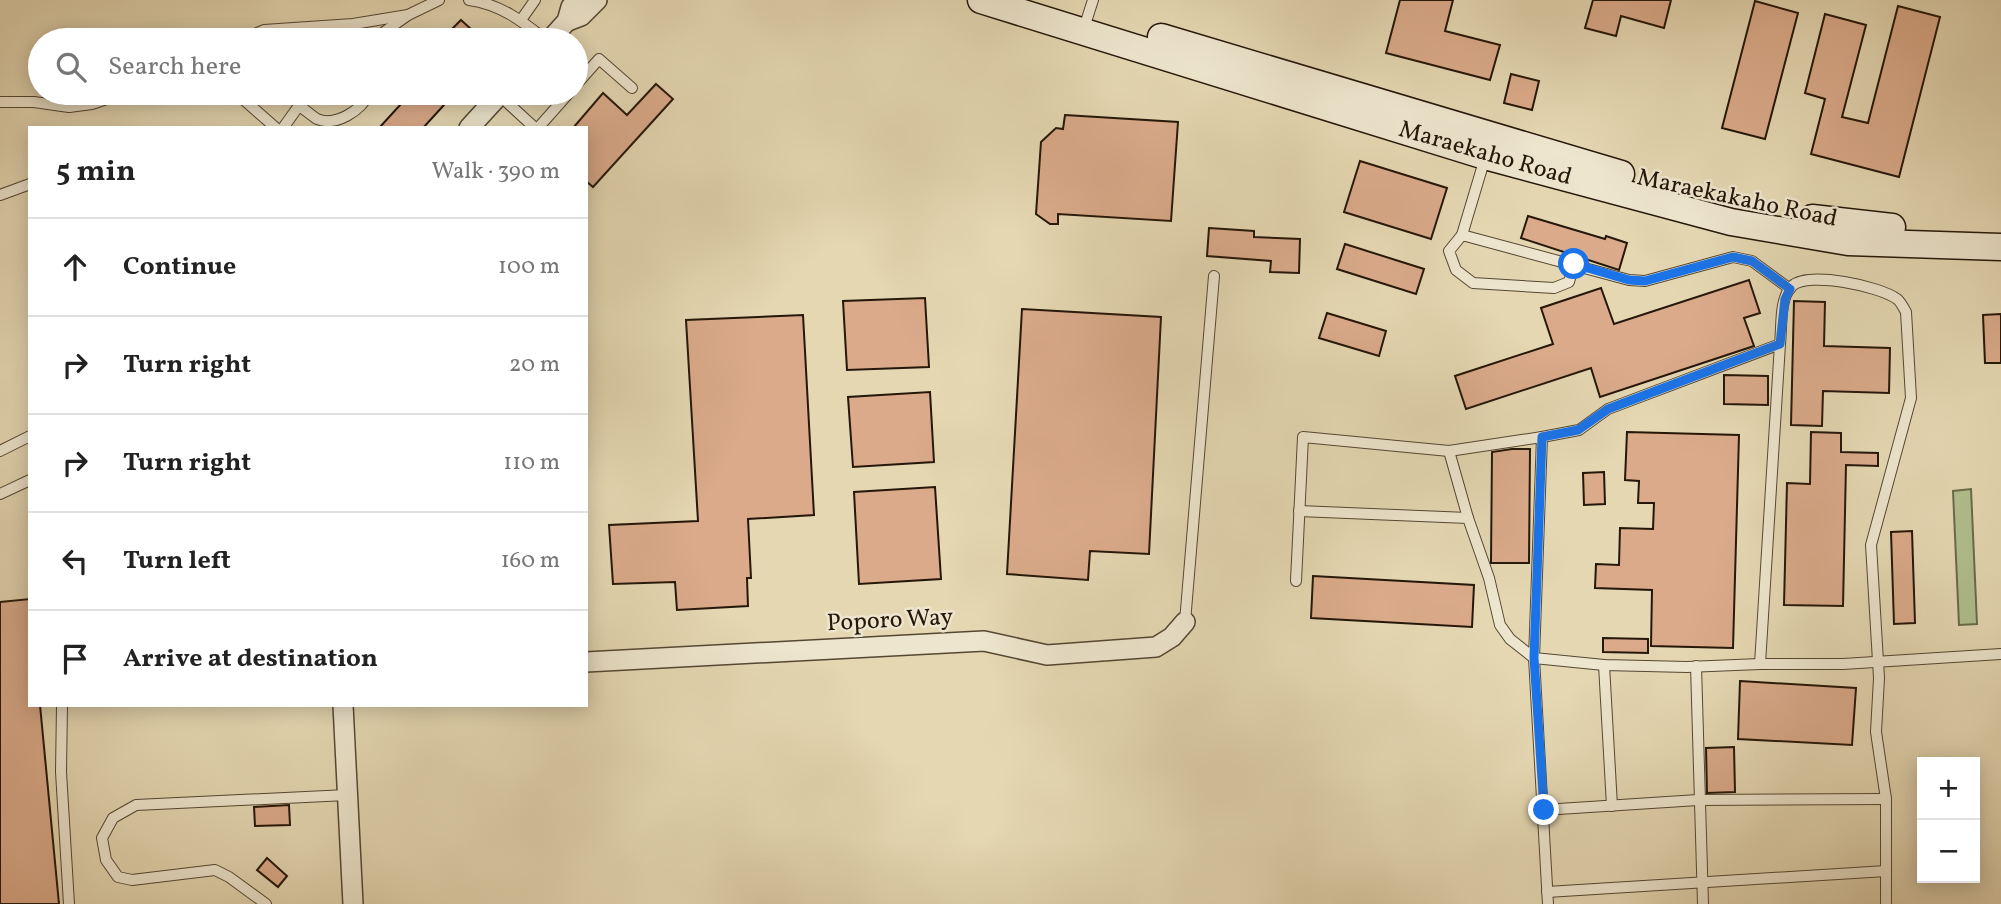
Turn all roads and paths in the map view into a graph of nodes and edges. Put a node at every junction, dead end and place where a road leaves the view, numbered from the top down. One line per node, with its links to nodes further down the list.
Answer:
1 (439, 0): 9 (lane)
2 (469, 0): 8 (lane)
3 (536, 0): 11 (lane)
4 (578, 0): 12 (street)
5 (597, 0): 12 (street)
6 (981, 0): 10 (main road, Maraekaho Road)
7 (1035, 0): 10 (main road)
8 (490, 1): 11 (lane)
9 (408, 15): 13 (lane); 14 (lane)
10 (1088, 16): 34 (main road, Maraekaho Road)
11 (521, 20): 15 (lane)
12 (567, 21): 16 (street)
13 (294, 28)
14 (390, 28)
15 (532, 28)
16 (560, 28)
17 (588, 71): 18 (lane)
18 (632, 88)
19 (0, 102): 20 (lane)
20 (28, 102)
21 (55, 105): 22 (lane)
22 (84, 105)
23 (250, 105): 29 (lane)
24 (298, 105): 25 (lane); 30 (lane)
25 (360, 105)
26 (490, 105): 31 (street)
27 (512, 105): 32 (lane)
28 (558, 105): 33 (lane)
29 (274, 126)
30 (284, 126)
31 (471, 126)
32 (535, 126)
33 (539, 126)
34 (1488, 146): 37 (main road, Maraekakaho Road); 38 (lane); 39 (main road, Maraekaho Road)
35 (28, 185): 36 (lane)
36 (0, 195)
37 (2001, 233)
38 (1462, 235): 40 (lane); 40 (lane)
39 (2001, 247)
40 (1574, 264): 42 (lane)
41 (1214, 275): 53 (lane)
42 (1790, 289): 43 (lane); 57 (lane)
43 (1780, 344): 45 (lane); 58 (lane)
44 (28, 437): 46 (lane)
45 (1542, 437): 47 (lane); 55 (lane)
46 (0, 451)
47 (1449, 451): 50 (lane); 51 (lane)
48 (28, 483): 49 (lane)
49 (0, 494)
50 (1299, 512): 51 (lane); 52 (lane)
51 (1468, 518): 55 (lane)
52 (1296, 581)
53 (1185, 622): 56 (street, Poporo Way)
54 (2001, 653): 57 (lane)
55 (1534, 658): 59 (lane); 67 (lane)
56 (588, 662)
57 (1878, 662): 58 (lane); 64 (lane)
58 (1760, 664): 60 (lane)
59 (1604, 665): 60 (lane); 66 (lane)
60 (1696, 667): 65 (lane)
61 (62, 707): 71 (lane)
62 (343, 707): 63 (street)
63 (347, 794): 72 (lane); 73 (street)
64 (1886, 799): 65 (lane); 68 (lane)
65 (1698, 800): 66 (lane); 69 (lane)
66 (1612, 806): 67 (lane)
67 (1544, 810): 70 (lane)
68 (1886, 871): 69 (lane); 76 (lane)
69 (1702, 882): 70 (lane); 75 (lane)
70 (1547, 892): 74 (lane)
71 (69, 904)
72 (266, 904)
73 (353, 904)
74 (1548, 904)
75 (1703, 904)
76 (1886, 904)

